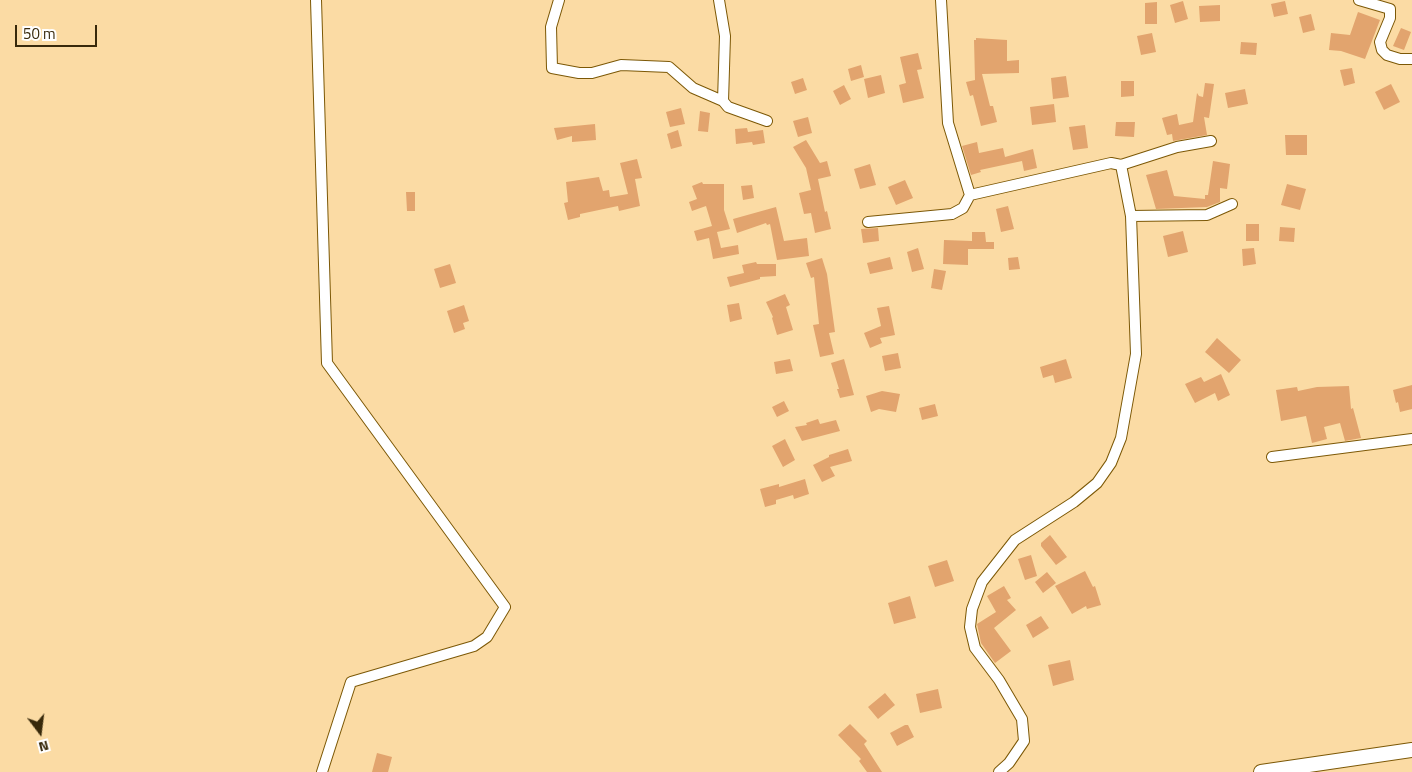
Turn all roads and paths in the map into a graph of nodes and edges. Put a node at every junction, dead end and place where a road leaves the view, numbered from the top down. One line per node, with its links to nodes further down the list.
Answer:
1 (316, 0): 18 (street)
2 (559, 0): 7 (street)
3 (720, 0): 7 (street)
4 (941, 0): 11 (street)
5 (1359, 0): 6 (street)
6 (1412, 59)
7 (723, 101): 8 (street)
8 (767, 121)
9 (1211, 141): 10 (street)
10 (1120, 165): 11 (street); 13 (street)
11 (970, 195): 14 (street)
12 (1232, 204): 13 (street)
13 (1131, 216): 19 (street)
14 (868, 222)
15 (1412, 439): 16 (street)
16 (1272, 457)
17 (1412, 750): 20 (main road)
18 (322, 772)
19 (999, 772)
20 (1261, 772)

